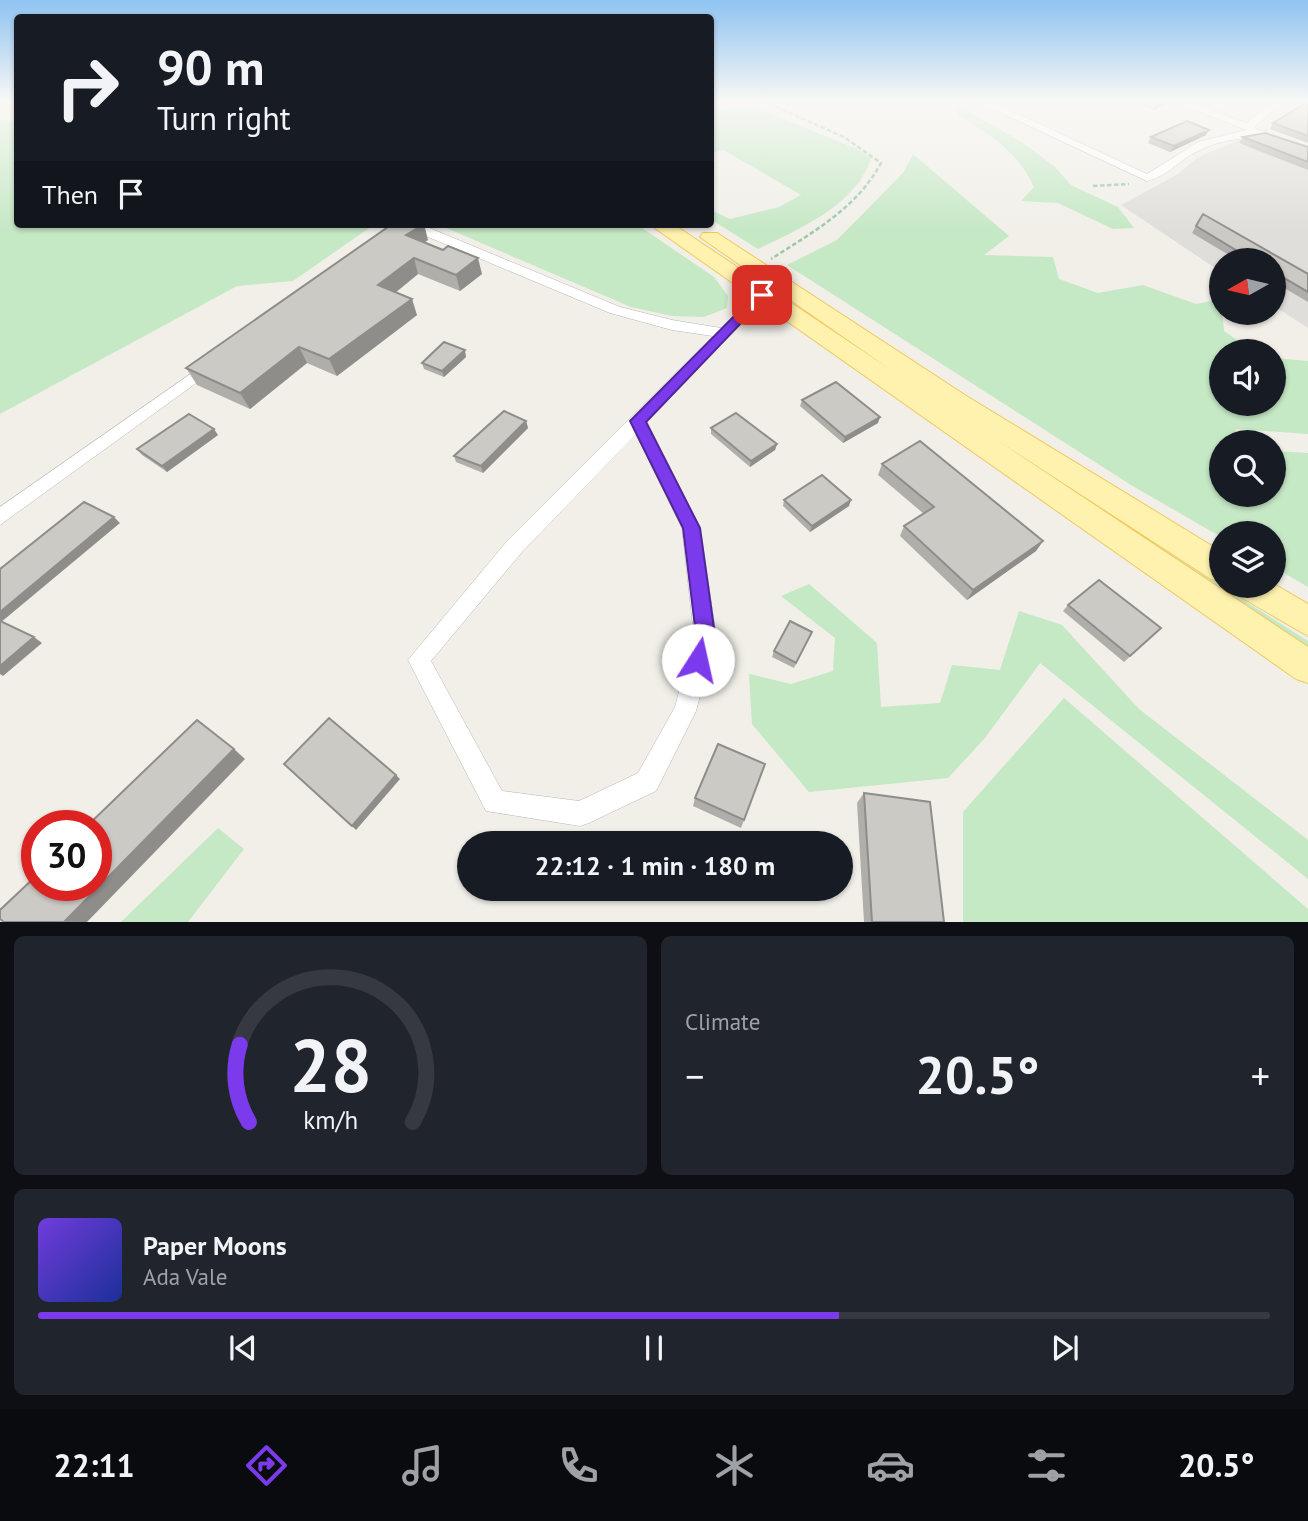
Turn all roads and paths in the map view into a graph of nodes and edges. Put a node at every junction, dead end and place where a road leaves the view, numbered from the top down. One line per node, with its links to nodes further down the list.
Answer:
1 (856, 144): 9 (path)
2 (1073, 144): 4 (street)
3 (1208, 144): 4 (street)
4 (1147, 178): 5 (path)
5 (1093, 186)
6 (665, 228): 10 (main road)
7 (697, 228): 9 (main road)
8 (394, 234): 11 (street)
9 (758, 268): 15 (main road)
10 (762, 295): 11 (street); 18 (main road)
11 (725, 333): 13 (street)
12 (226, 353): 14 (street)
13 (638, 421): 13 (street)
14 (0, 517)
15 (1209, 561)
16 (1270, 598): 17 (main road)
17 (1308, 621)
18 (1308, 667)

